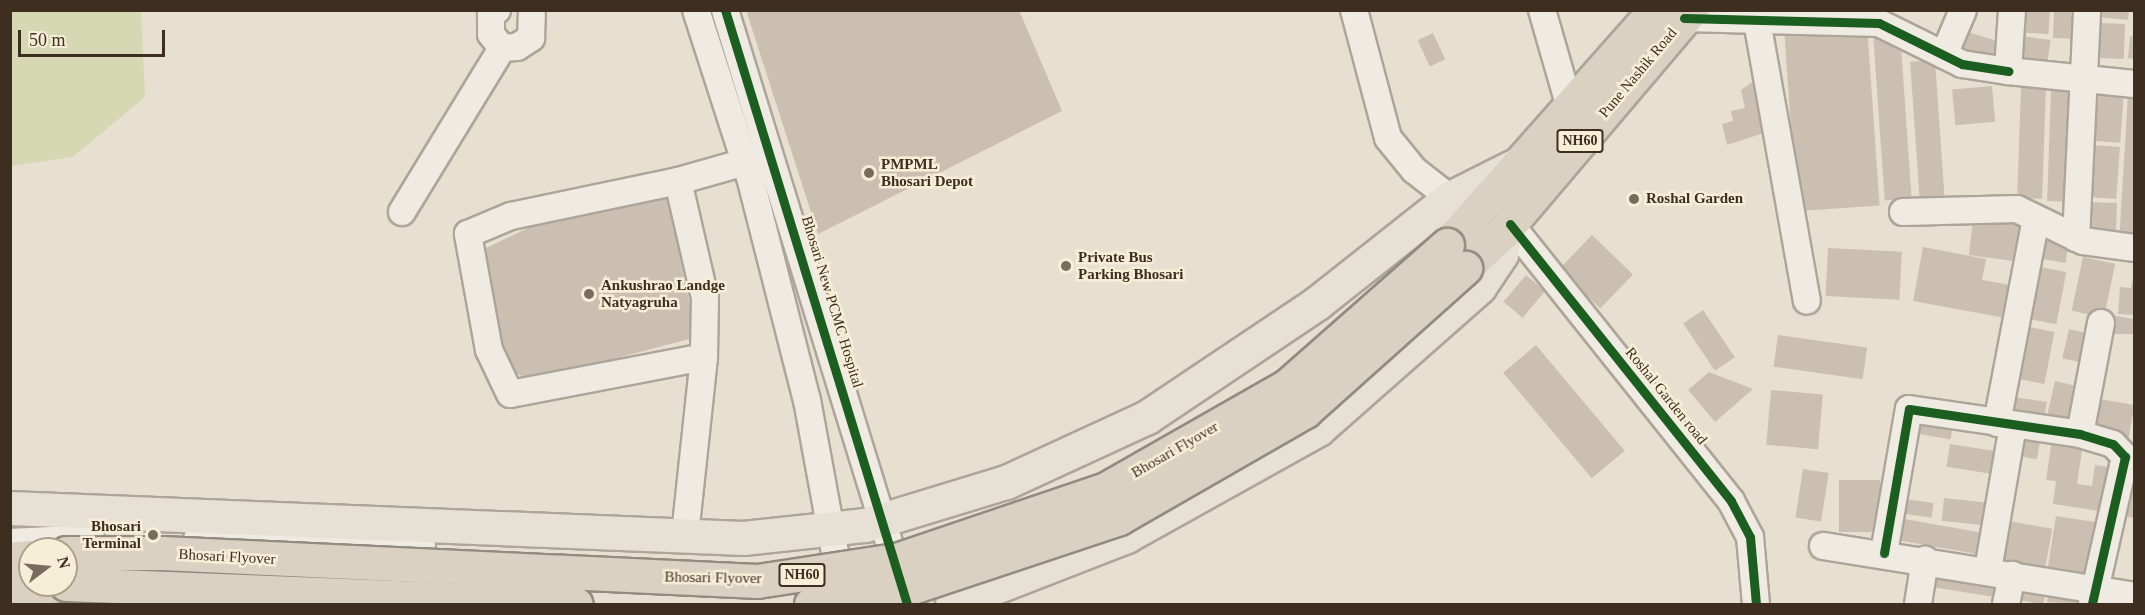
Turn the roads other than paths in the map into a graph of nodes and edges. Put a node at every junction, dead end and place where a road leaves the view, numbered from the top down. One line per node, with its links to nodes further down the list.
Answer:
1 (497, 10): 12 (street)
2 (696, 10): 19 (street)
3 (725, 10): 36 (street, Bhosari New PCMC Hospital)
4 (1354, 10): 21 (street)
5 (1542, 10): 17 (street)
6 (1963, 10): 13 (street)
7 (2012, 10): 14 (street)
8 (2087, 10): 15 (street)
9 (534, 12): 12 (street)
10 (1677, 13): 11 (street); 17 (highway, Pune Nashik Road / NH60); 25 (highway, Pune Nashik Road / NH60)
11 (1757, 21): 13 (street); 29 (street)
12 (502, 48): 22 (street)
13 (1944, 55): 14 (street)
14 (2008, 71): 15 (street)
15 (2084, 79): 16 (street); 26 (street)
16 (2134, 84)
17 (1571, 111): 18 (highway, Pune Nashik Road / NH60)
18 (1526, 160): 21 (main road); 28 (highway, Pune Nashik Road / NH60)
19 (745, 162): 20 (street); 37 (street)
20 (678, 181): 31 (street); 31 (street)
21 (1450, 198): 36 (main road)
22 (402, 212)
23 (1903, 212): 24 (street)
24 (2036, 219): 26 (street); 32 (street)
25 (1507, 228): 28 (highway, Pune Nashik Road / NH60); 54 (main road); 55 (street, Roshal Garden road)
26 (2076, 238): 27 (street)
27 (2134, 248)
28 (1456, 257): 42 (highway, Bhosari Flyover / NH60, bridge); 51 (highway, Bhosari Flyover / NH60, bridge)
29 (1807, 301)
30 (2101, 323): 33 (street)
31 (704, 357): 39 (street)
32 (2005, 424): 33 (street); 43 (street); 45 (street)
33 (2080, 434): 34 (street)
34 (2129, 459): 47 (street)
35 (10, 508): 38 (main road)
36 (884, 519): 37 (main road); 53 (street, Bhosari New PCMC Hospital)
37 (829, 529): 39 (main road); 52 (street)
38 (423, 534): 39 (main road); 40 (street); 49 (main road)
39 (685, 535)
40 (10, 542)
41 (1823, 546): 43 (street)
42 (78, 553)
43 (1884, 553): 44 (street)
44 (1925, 560): 45 (street); 56 (street)
45 (2000, 572): 47 (street); 57 (street)
46 (78, 584): 50 (highway, Bhosari Flyover, bridge)
47 (2094, 596): 48 (street)
48 (2134, 596)
49 (420, 604)
50 (576, 604)
51 (811, 604)
52 (844, 604)
53 (907, 604)
54 (952, 604)
55 (1756, 604)
56 (1918, 604)
57 (2006, 604)

